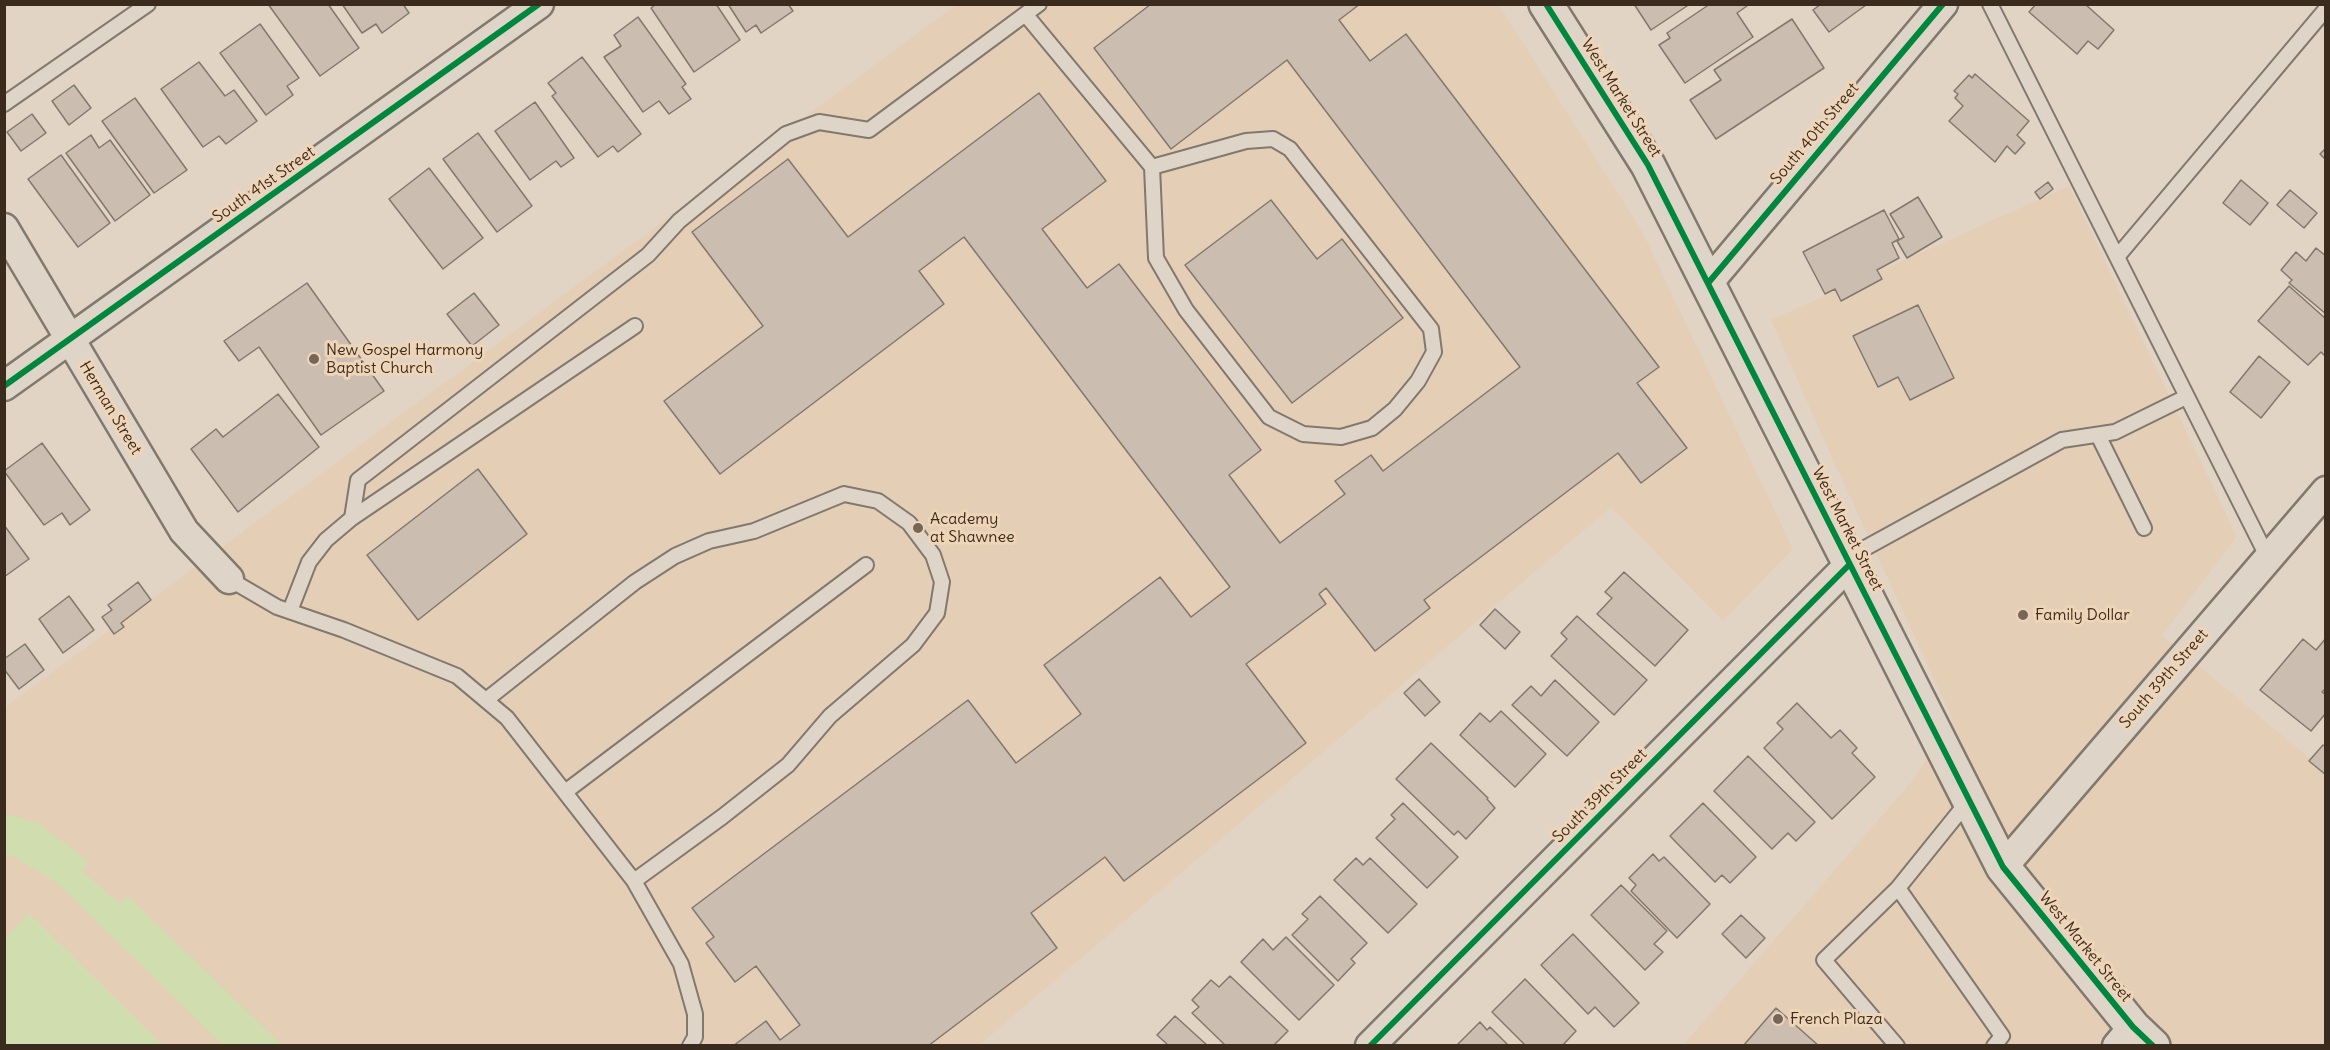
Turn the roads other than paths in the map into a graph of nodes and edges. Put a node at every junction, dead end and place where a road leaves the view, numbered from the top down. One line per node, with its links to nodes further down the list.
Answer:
1 (148, 4): 9 (lane)
2 (539, 4): 15 (street, South 41st Street)
3 (1039, 4): 8 (lane)
4 (1546, 4): 13 (street, West Market Street)
5 (1943, 4): 13 (street, South 40th Street)
6 (1990, 4): 12 (lane)
7 (2325, 9): 12 (lane)
8 (1026, 15): 10 (lane); 20 (lane)
9 (4, 104)
10 (1152, 167): 10 (lane)
11 (4, 228): 15 (street, Herman Street)
12 (2116, 257): 17 (lane)
13 (1709, 282): 23 (street, West Market Street)
14 (635, 326): 20 (lane)
15 (69, 340): 16 (street, South 41st Street); 25 (street, Herman Street)
16 (4, 386)
17 (2187, 397): 18 (lane); 22 (lane)
18 (2098, 435): 21 (lane); 23 (lane)
19 (2325, 491): 22 (street, South 39th Street)
20 (352, 518): 26 (lane)
21 (2144, 528)
22 (2268, 558): 30 (street, South 39th Street)
23 (1848, 562): 29 (street, West Market Street); 35 (street, South 39th Street)
24 (866, 565): 28 (lane)
25 (229, 579): 26 (lane)
26 (290, 611): 27 (lane)
27 (486, 700): 28 (lane); 31 (lane)
28 (565, 792): 31 (lane)
29 (1969, 801): 30 (street, West Market Street); 32 (lane)
30 (2003, 867): 33 (street, West Market Street)
31 (634, 881): 34 (lane)
32 (1898, 888): 36 (lane); 37 (lane)
33 (2134, 1039)
34 (690, 1046)
35 (1370, 1046)
36 (1897, 1046)
37 (1994, 1046)

